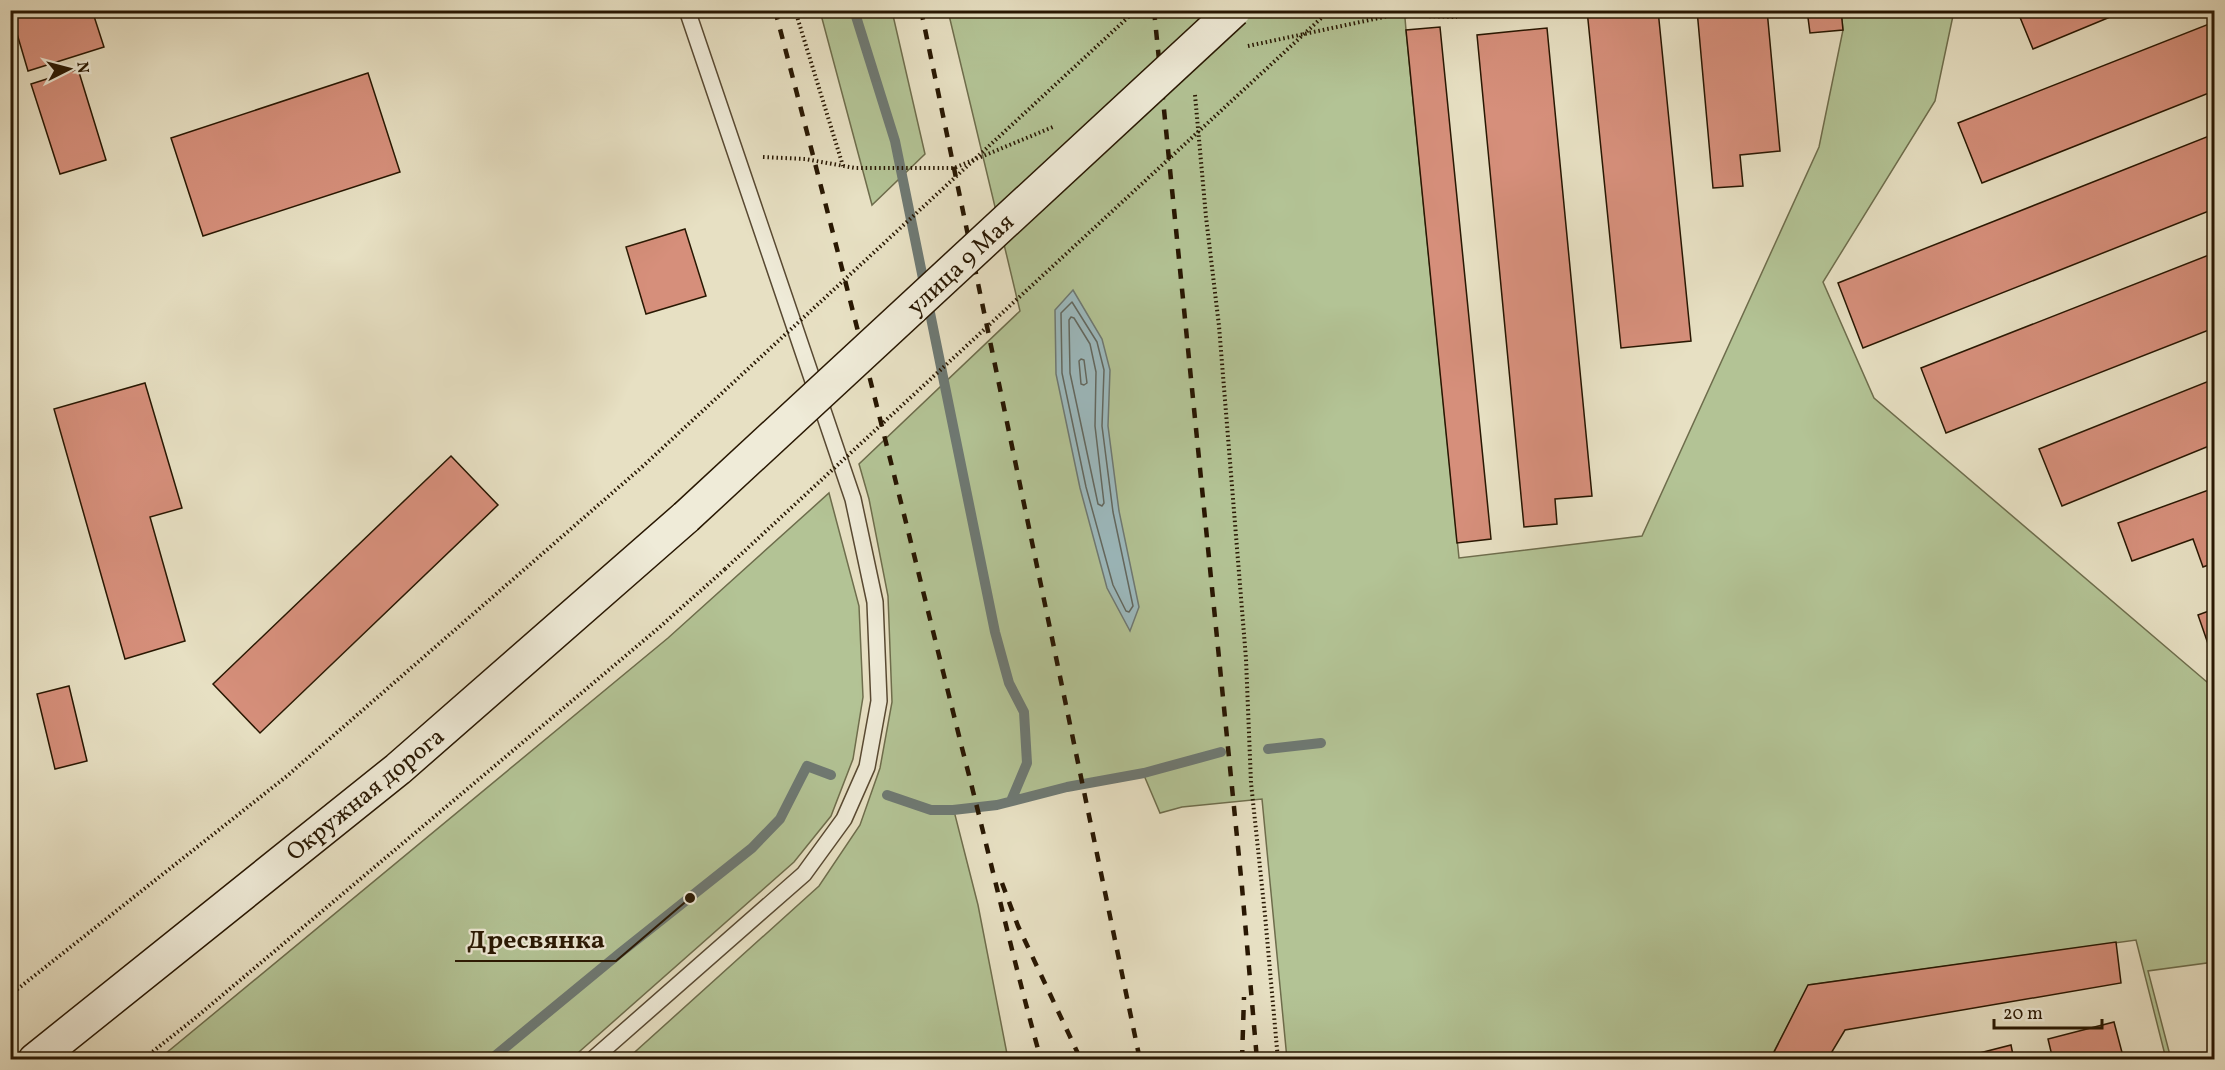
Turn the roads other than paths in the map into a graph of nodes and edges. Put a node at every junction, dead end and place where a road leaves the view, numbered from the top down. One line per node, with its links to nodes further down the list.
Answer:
1 (687, 10): 5 (lane)
2 (1234, 10): 3 (main road, улица 9 Мая, bridge)
3 (686, 517): 4 (main road, Окружная дорога)
4 (35, 1059)
5 (592, 1059)

